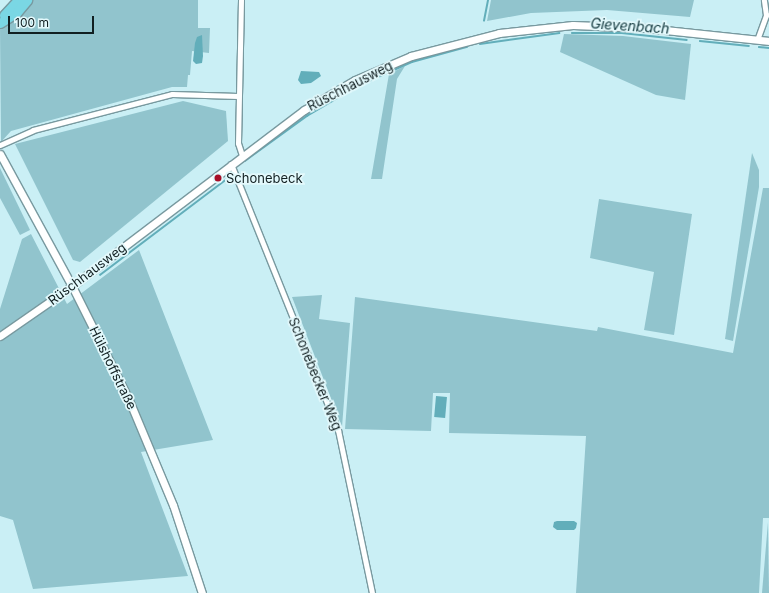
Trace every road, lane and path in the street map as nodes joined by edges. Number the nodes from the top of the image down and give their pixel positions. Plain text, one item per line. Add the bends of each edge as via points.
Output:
1 (18, 0) edge
2 (27, 0) edge
3 (241, 0) edge
4 (764, 0) edge
5 (0, 18) edge
6 (0, 23) edge
7 (757, 40) junction
8 (769, 41) edge
9 (238, 96) junction
10 (0, 145) edge
11 (0, 154) edge
12 (242, 155) junction
13 (231, 164) junction
14 (72, 286) junction
15 (0, 336) edge
16 (202, 593) edge
17 (372, 593) edge

1 - 5 highway
2 - 6 highway via 17,12
3 - 9 street
4 - 7 street via 766,15
7 - 8 main road, Rüschhausweg
7 - 12 main road, Rüschhausweg via 604,25 546,27 477,38 411,56 356,80 304,110
9 - 10 street via 172,94 33,130
9 - 12 street via 238,143
11 - 14 main road, Hülshoffstraße
12 - 13 main road, Rüschhausweg
13 - 14 main road, Rüschhausweg
13 - 17 street, Schonebecker Weg via 338,430
14 - 15 main road, Rüschhausweg
14 - 16 main road, Hülshoffstraße via 129,400 155,461

